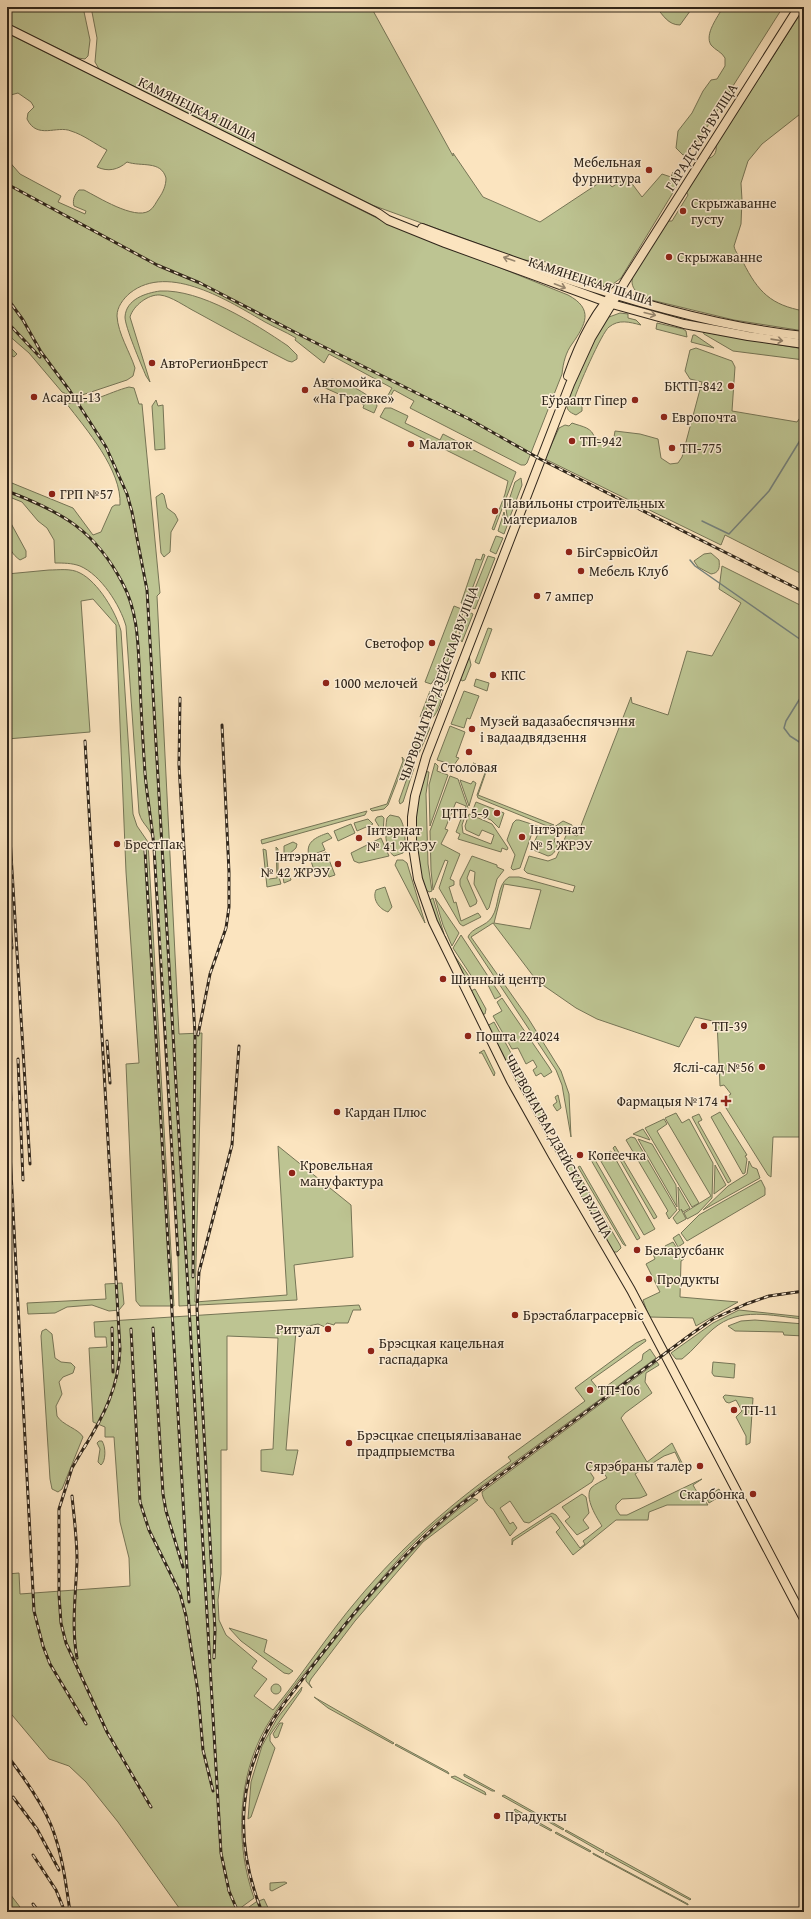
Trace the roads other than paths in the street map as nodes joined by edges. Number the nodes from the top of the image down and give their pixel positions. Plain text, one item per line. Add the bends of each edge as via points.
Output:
1 (799, 7) edge
2 (7, 28) edge
3 (378, 213) junction
4 (615, 295) junction
5 (609, 303) junction
6 (804, 336) edge
7 (804, 344) edge
8 (804, 1619) edge

1 - 4 main road, ГАРАДСКАЯ ВУЛІЦА
2 - 3 main road, КАМЯНЕЦКАЯ ШАША
4 -> 3 main road, КАМЯНЕЦКАЯ ШАША via 448,238 391,215
3 -> 5 main road, КАМЯНЕЦКАЯ ШАША via 388,220 445,243
4 - 5 main road, ЧЫРВОНАГВАРДЗЕЙСКАЯ ВУЛІЦА
4 - 6 main road, КАМЯНЕЦКАЯ ШАША via 683,314
5 -> 7 main road, КАМЯНЕЦКАЯ ШАША via 699,327
5 - 8 main road, ЧЫРВОНАГВАРДЗЕЙСКАЯ ВУЛІЦА via 580,345 423,756 410,796 407,835 412,870 426,917 549,1159 676,1377

